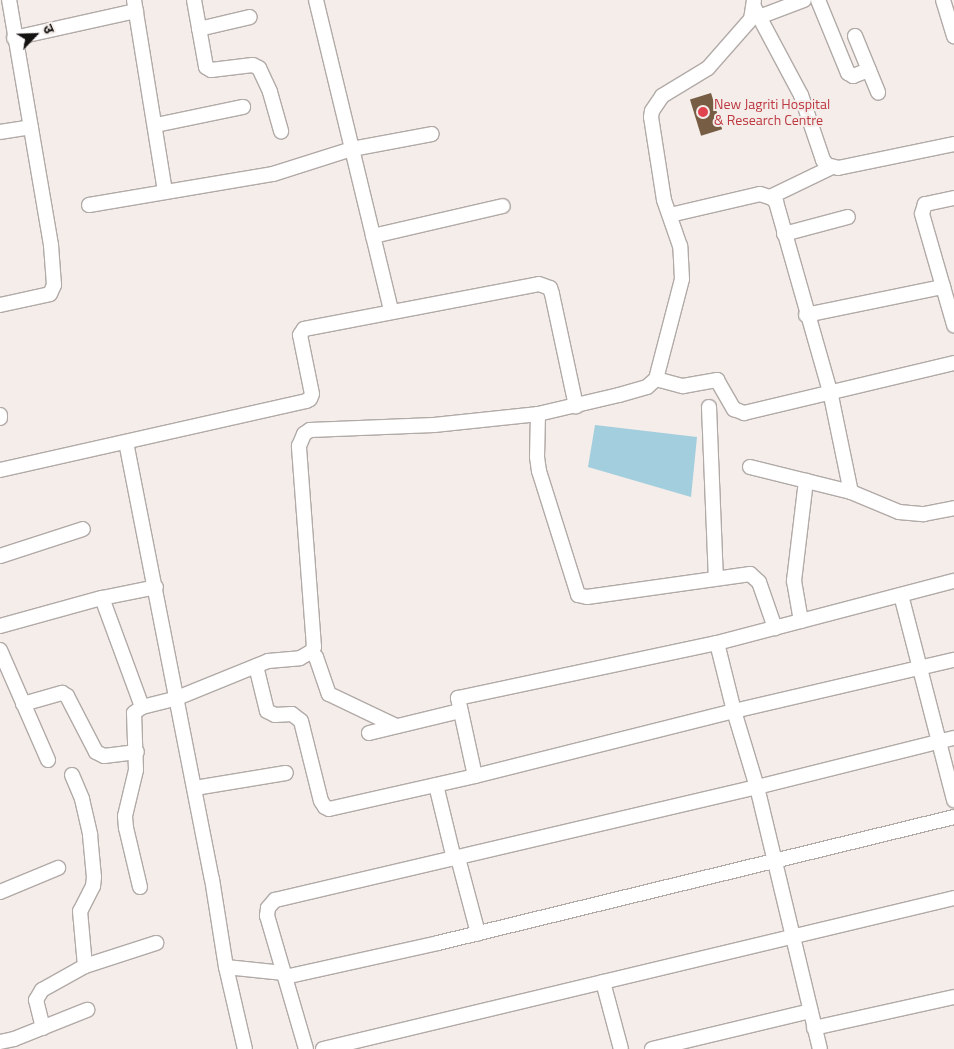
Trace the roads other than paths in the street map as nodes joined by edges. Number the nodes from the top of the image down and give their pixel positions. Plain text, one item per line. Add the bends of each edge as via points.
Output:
1 (9, 0) edge
2 (194, 0) edge
3 (316, 0) edge
4 (804, 0) edge
5 (818, 0) edge
6 (943, 0) edge
7 (135, 6) edge
8 (756, 8) edge
9 (250, 17) dead end
10 (199, 29) junction
11 (855, 36) dead end
12 (954, 36) edge
13 (14, 38) junction
14 (869, 70) junction
15 (878, 92) dead end
16 (243, 108) dead end
17 (156, 125) junction
18 (31, 127) junction
19 (281, 131) dead end
20 (0, 132) edge
21 (432, 134) dead end
22 (954, 144) edge
23 (352, 149) junction
24 (832, 168) junction
25 (165, 192) junction
26 (770, 197) junction
27 (954, 198) edge
28 (89, 205) dead end
29 (503, 206) dead end
30 (670, 216) junction
31 (848, 217) dead end
32 (784, 234) junction
33 (373, 236) junction
34 (943, 286) junction
35 (0, 305) edge
36 (391, 311) junction
37 (806, 316) junction
38 (954, 325) edge
39 (954, 364) edge
40 (656, 379) junction
41 (830, 391) junction
42 (576, 406) junction
43 (709, 407) dead end
44 (538, 414) junction
45 (126, 442) junction
46 (750, 467) dead end
47 (0, 470) edge
48 (806, 481) junction
49 (851, 492) junction
50 (954, 508) edge
51 (83, 529) dead end
52 (0, 556) edge
53 (716, 578) junction
54 (954, 581) edge
55 (156, 587) junction
56 (901, 595) junction
57 (102, 598) junction
58 (801, 621) junction
59 (0, 626) edge
60 (774, 628) junction
61 (717, 642) junction
62 (0, 650) edge
63 (311, 652) junction
64 (954, 660) edge
65 (256, 666) junction
66 (920, 668) junction
67 (178, 698) junction
68 (23, 704) junction
69 (142, 707) junction
70 (460, 711) junction
71 (734, 711) junction
72 (396, 726) junction
73 (369, 733) dead end
74 (947, 739) edge
75 (137, 752) junction
76 (48, 760) dead end
77 (286, 773) dead end
78 (72, 775) dead end
79 (475, 776) junction
80 (436, 785) junction
81 (757, 787) junction
82 (195, 788) junction
83 (954, 800) edge
84 (954, 817) edge
85 (456, 859) junction
86 (773, 861) junction
87 (58, 868) dead end
88 (140, 887) dead end
89 (0, 892) edge
90 (954, 898) edge
91 (478, 933) junction
92 (791, 937) junction
93 (156, 942) dead end
94 (85, 966) junction
95 (226, 967) junction
96 (285, 975) junction
97 (603, 982) junction
98 (954, 997) edge
99 (87, 1010) dead end
100 (810, 1010) junction
101 (43, 1028) junction
102 (814, 1028) junction
103 (0, 1042) edge
104 (245, 1049) edge
105 (306, 1049) edge
106 (323, 1049) edge
107 (621, 1049) edge
108 (652, 1049) edge
109 (820, 1049) edge

1 - 13 street
2 - 10 street
3 - 23 street
4 - 8 street
5 - 14 street via 848,73 853,76
6 - 12 street
7 - 13 street
7 - 17 street
8 - 24 street via 801,95 823,160
8 - 30 street via 751,19 708,68 662,96 652,111 650,117 664,200
9 - 10 street
10 - 19 street via 211,70 254,65 259,68
11 - 14 street
13 - 18 street
14 - 15 street
16 - 17 street
17 - 25 street
18 - 20 street
18 - 35 street via 51,245 54,285 50,294
21 - 23 street
22 - 24 street
23 - 25 street via 273,174
23 - 33 street
24 - 26 street
25 - 28 street
26 - 30 street via 760,194
26 - 32 street via 776,202
27 - 34 street via 930,202 923,209
29 - 33 street
30 - 40 street via 680,246 682,279
31 - 32 street
32 - 37 street
33 - 36 street
34 - 37 street
34 - 38 street
36 - 42 street via 545,284 552,294
36 - 45 street via 301,332 312,394 310,399
37 - 41 street
39 - 41 street
40 - 41 street via 683,386 717,380 734,409 744,413
40 - 42 street via 647,387
41 - 49 street
42 - 44 street
43 - 53 street
44 - 53 street via 539,471 578,595 587,597
44 - 63 street via 434,425 310,430 304,434 299,446 314,647
45 - 47 street
45 - 55 street
46 - 48 street
48 - 49 street
48 - 58 street via 794,581
49 - 50 street via 911,515
51 - 52 street
53 - 60 street via 750,574 755,578
54 - 56 street
55 - 57 street
55 - 67 street
56 - 58 street
56 - 66 street
57 - 59 street
57 - 69 street
58 - 60 street
60 - 61 street
61 - 70 street via 458,698
61 - 71 street
62 - 68 street
63 - 65 street via 300,658 268,661
63 - 72 street via 316,657 329,694
64 - 66 street
65 - 67 street
65 - 80 street via 267,711 275,715 292,714 301,720 324,807 335,808
66 - 71 street
66 - 74 street
67 - 69 street
67 - 82 street
68 - 75 street via 62,694 67,696 96,752 104,756
68 - 76 street
69 - 75 street via 133,716
70 - 72 street
70 - 79 street
71 - 79 street
71 - 81 street
72 - 73 street
74 - 81 street
74 - 83 street
75 - 88 street via 126,828
77 - 82 street
78 - 94 street via 82,799 90,835 94,877 93,886 80,911
79 - 80 street
80 - 85 street
81 - 85 street
81 - 86 street
82 - 95 street
84 - 86 street
85 - 91 street
85 - 96 street via 271,902 267,916
86 - 91 street
86 - 92 street
87 - 89 street
90 - 92 street
91 - 96 street
92 - 97 street
92 - 100 street
93 - 94 street
94 - 101 street via 38,994 36,1000
95 - 96 street
95 - 104 street
96 - 105 street
97 - 106 street
97 - 107 street
98 - 102 street
99 - 101 street
100 - 102 street
100 - 108 street
101 - 103 street
102 - 109 street

